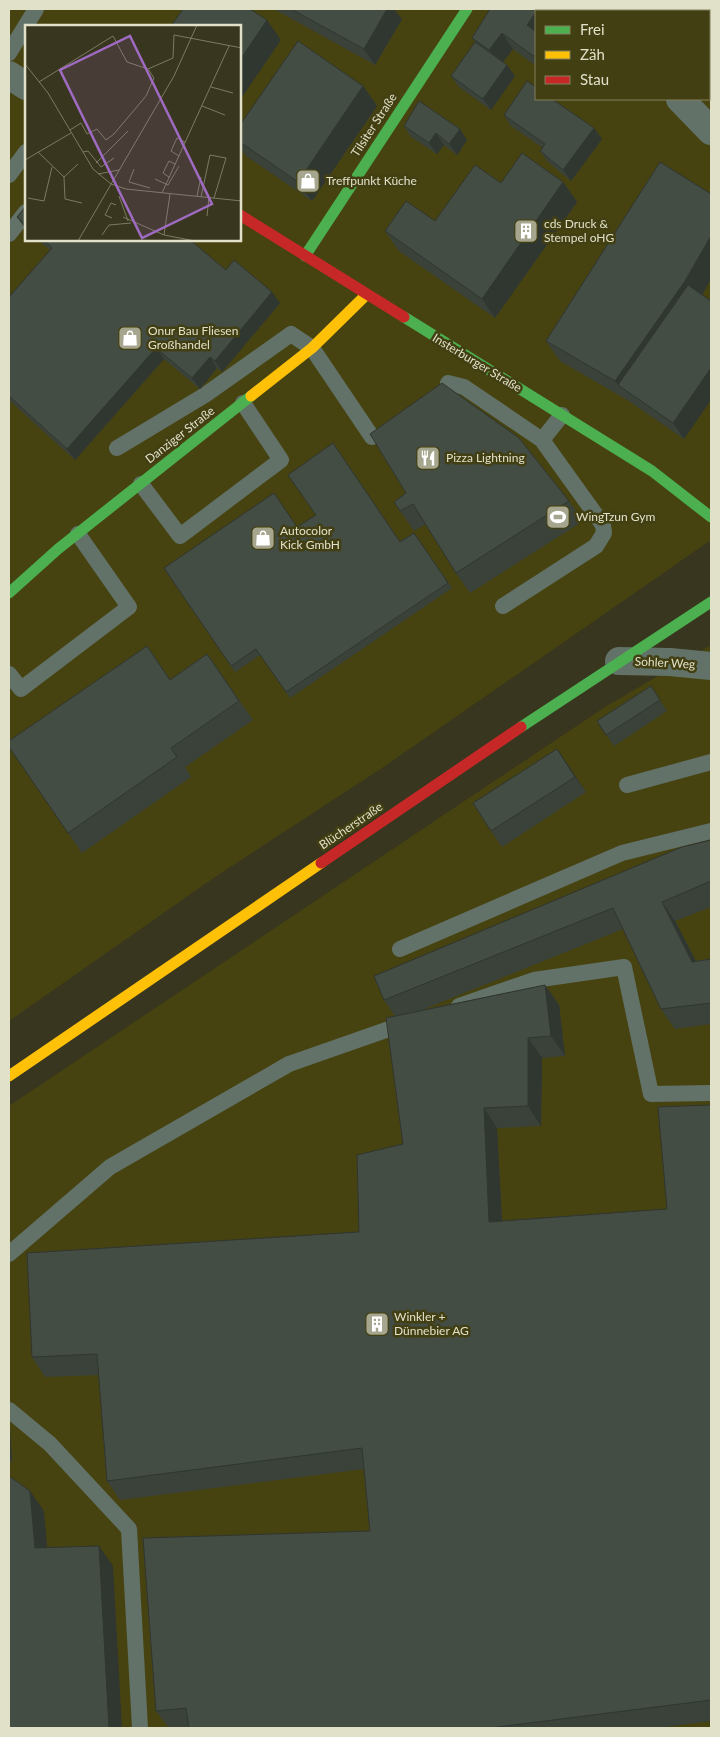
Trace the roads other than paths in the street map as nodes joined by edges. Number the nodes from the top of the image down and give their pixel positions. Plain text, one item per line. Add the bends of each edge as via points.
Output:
1 (36, 9) edge
2 (467, 9) edge
3 (26, 25) edge
4 (25, 27) edge
5 (9, 53) edge
6 (9, 75) edge
7 (25, 85) edge
8 (681, 100) edge
9 (711, 130) edge
10 (25, 153) edge
11 (9, 175) edge
12 (25, 213) edge
13 (241, 215) edge
14 (9, 234) edge
15 (304, 256) junction
16 (366, 295) junction
17 (312, 348) junction
18 (448, 383) dead end
19 (243, 403) junction
20 (562, 415) junction
21 (372, 437) edge
22 (542, 440) junction
23 (116, 448) dead end
24 (141, 484) junction
25 (711, 517) edge
26 (78, 534) junction
27 (9, 593) edge
28 (711, 602) edge
29 (503, 606) dead end
30 (619, 661) junction
31 (711, 666) edge
32 (9, 674) edge
33 (711, 762) edge
34 (627, 785) dead end
35 (711, 831) edge
36 (400, 949) dead end
37 (440, 1012) edge
38 (421, 1018) edge
39 (9, 1076) edge
40 (711, 1094) edge
41 (9, 1254) edge
42 (9, 1410) edge
43 (140, 1728) edge

1 - 3 lane
2 - 15 street, Tilsiter Straße
4 - 5 lane
6 - 7 street
8 - 9 street
10 - 11 lane
12 - 14 lane
13 - 15 street, Insterburger Straße
15 - 16 street, Insterburger Straße
16 - 17 street, Danziger Straße
16 - 20 street, Insterburger Straße
17 - 19 street, Danziger Straße
17 - 21 lane
17 - 23 lane via 291,334 205,395
18 - 22 lane via 464,387
19 - 24 street, Danziger Straße
19 - 24 lane via 281,460 180,536
20 - 22 lane
20 - 25 street, Insterburger Straße via 652,471
22 - 29 lane via 603,525 604,533 596,546
24 - 26 street, Danziger Straße
26 - 27 street, Danziger Straße
26 - 32 lane via 129,607 21,689
28 - 30 street, Blücherstraße
30 - 31 street, Sohler Weg
30 - 39 street, Blücherstraße
33 - 34 lane
35 - 36 lane via 622,853
37 - 40 lane via 534,980 624,967 652,1094
38 - 41 lane via 289,1064 110,1167
42 - 43 lane via 50,1444 129,1528

